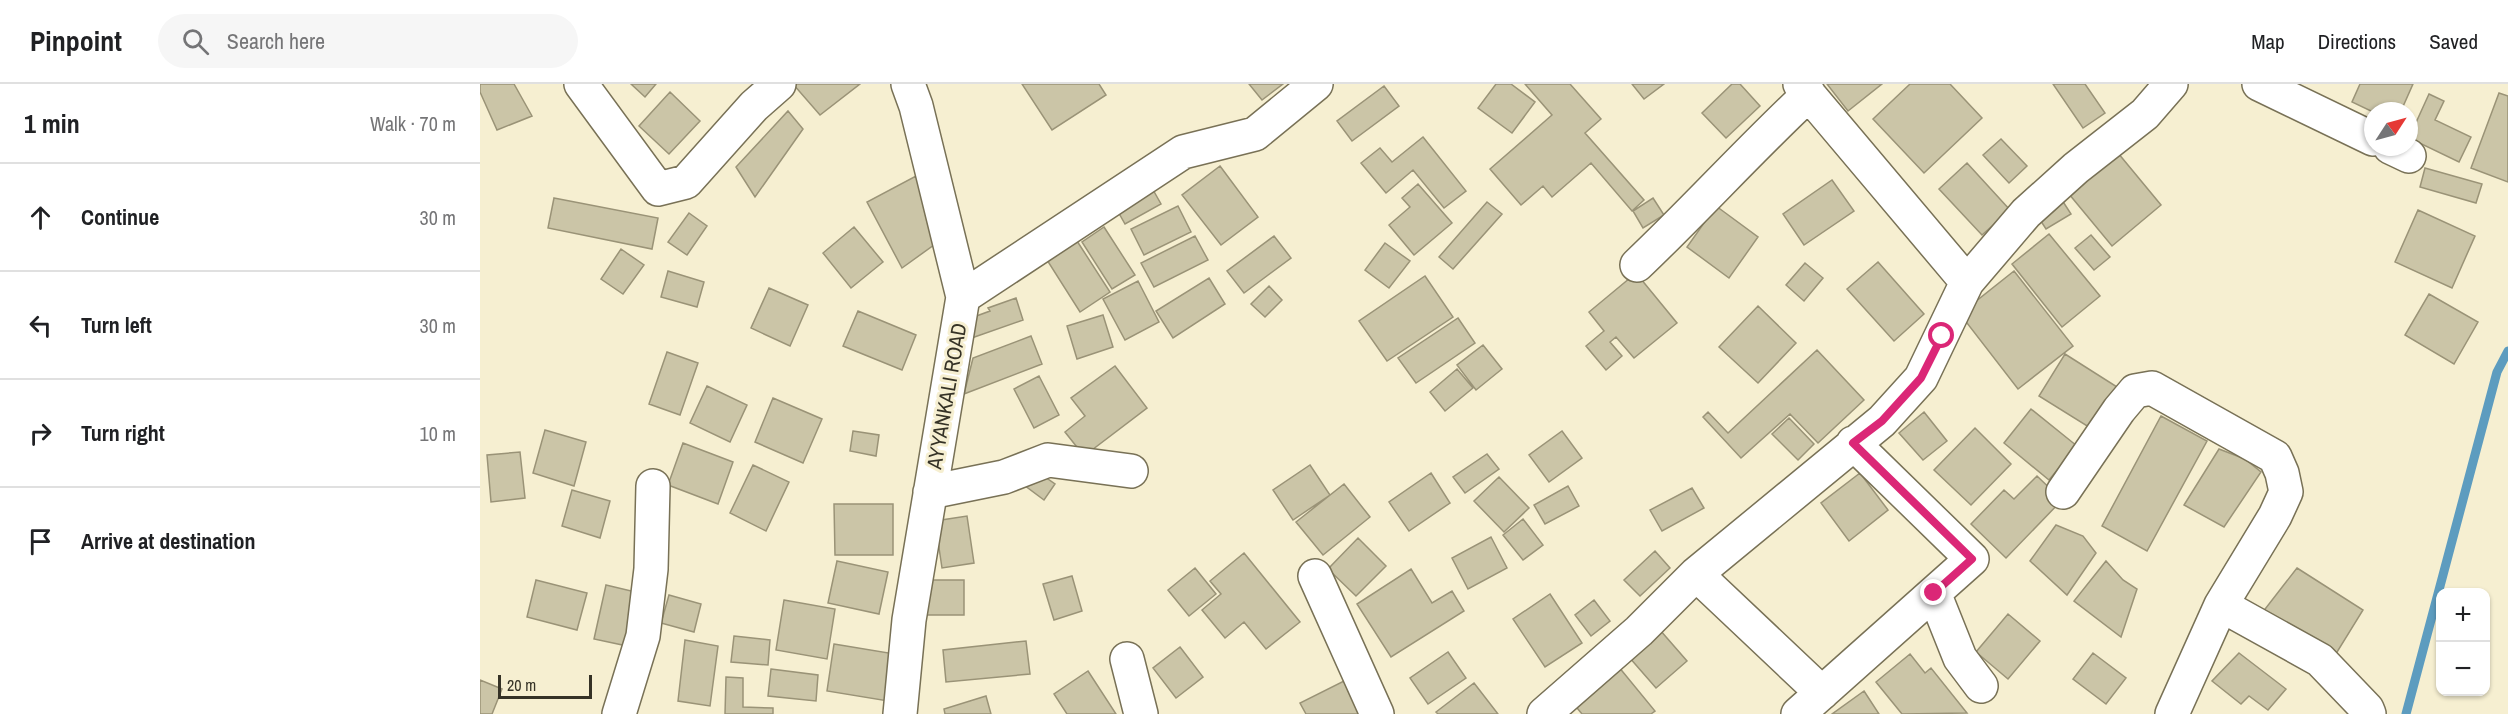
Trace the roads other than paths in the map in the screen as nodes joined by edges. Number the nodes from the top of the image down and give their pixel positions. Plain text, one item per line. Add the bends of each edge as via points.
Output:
1 (581, 84) edge
2 (779, 84) edge
3 (908, 84) edge
4 (1316, 84) edge
5 (2171, 84) edge
6 (2259, 84) edge
7 (1804, 89) edge
8 (2364, 135) edge
9 (1637, 265) dead end
10 (1967, 282) junction
11 (963, 297) junction
12 (1853, 443) junction
13 (1131, 471) dead end
14 (653, 486) dead end
15 (930, 492) junction
16 (2063, 492) dead end
17 (1696, 574) junction
18 (1315, 576) dead end
19 (1934, 593) junction
20 (2221, 605) junction
21 (1126, 659) dead end
22 (1981, 686) dead end
23 (1810, 704) edge
24 (619, 714) edge
25 (900, 714) edge
26 (1141, 714) edge
27 (1377, 714) edge
28 (1544, 714) edge
29 (2172, 714) edge
30 (2369, 714) edge

1 - 2 street via 658,189 686,182
3 - 11 street, AYYANKALI ROAD
4 - 11 street via 1255,134 1183,152
5 - 10 street via 2145,114 2026,213
6 - 8 street
7 - 9 street via 1696,209
7 - 10 street
10 - 12 street via 1921,378 1882,421
11 - 15 street, AYYANKALI ROAD
12 - 17 street
12 - 19 street via 1972,559
13 - 15 street via 1048,460 1004,477
14 - 24 street via 651,569 643,636
15 - 25 street, AYYANKALI ROAD via 909,620
16 - 20 street via 2135,391 2152,388 2275,457 2286,492
17 - 23 street
17 - 28 street via 1639,631
18 - 27 street
19 - 22 street via 1960,658
19 - 23 street
20 - 29 street
20 - 30 street via 2320,660
21 - 26 street

